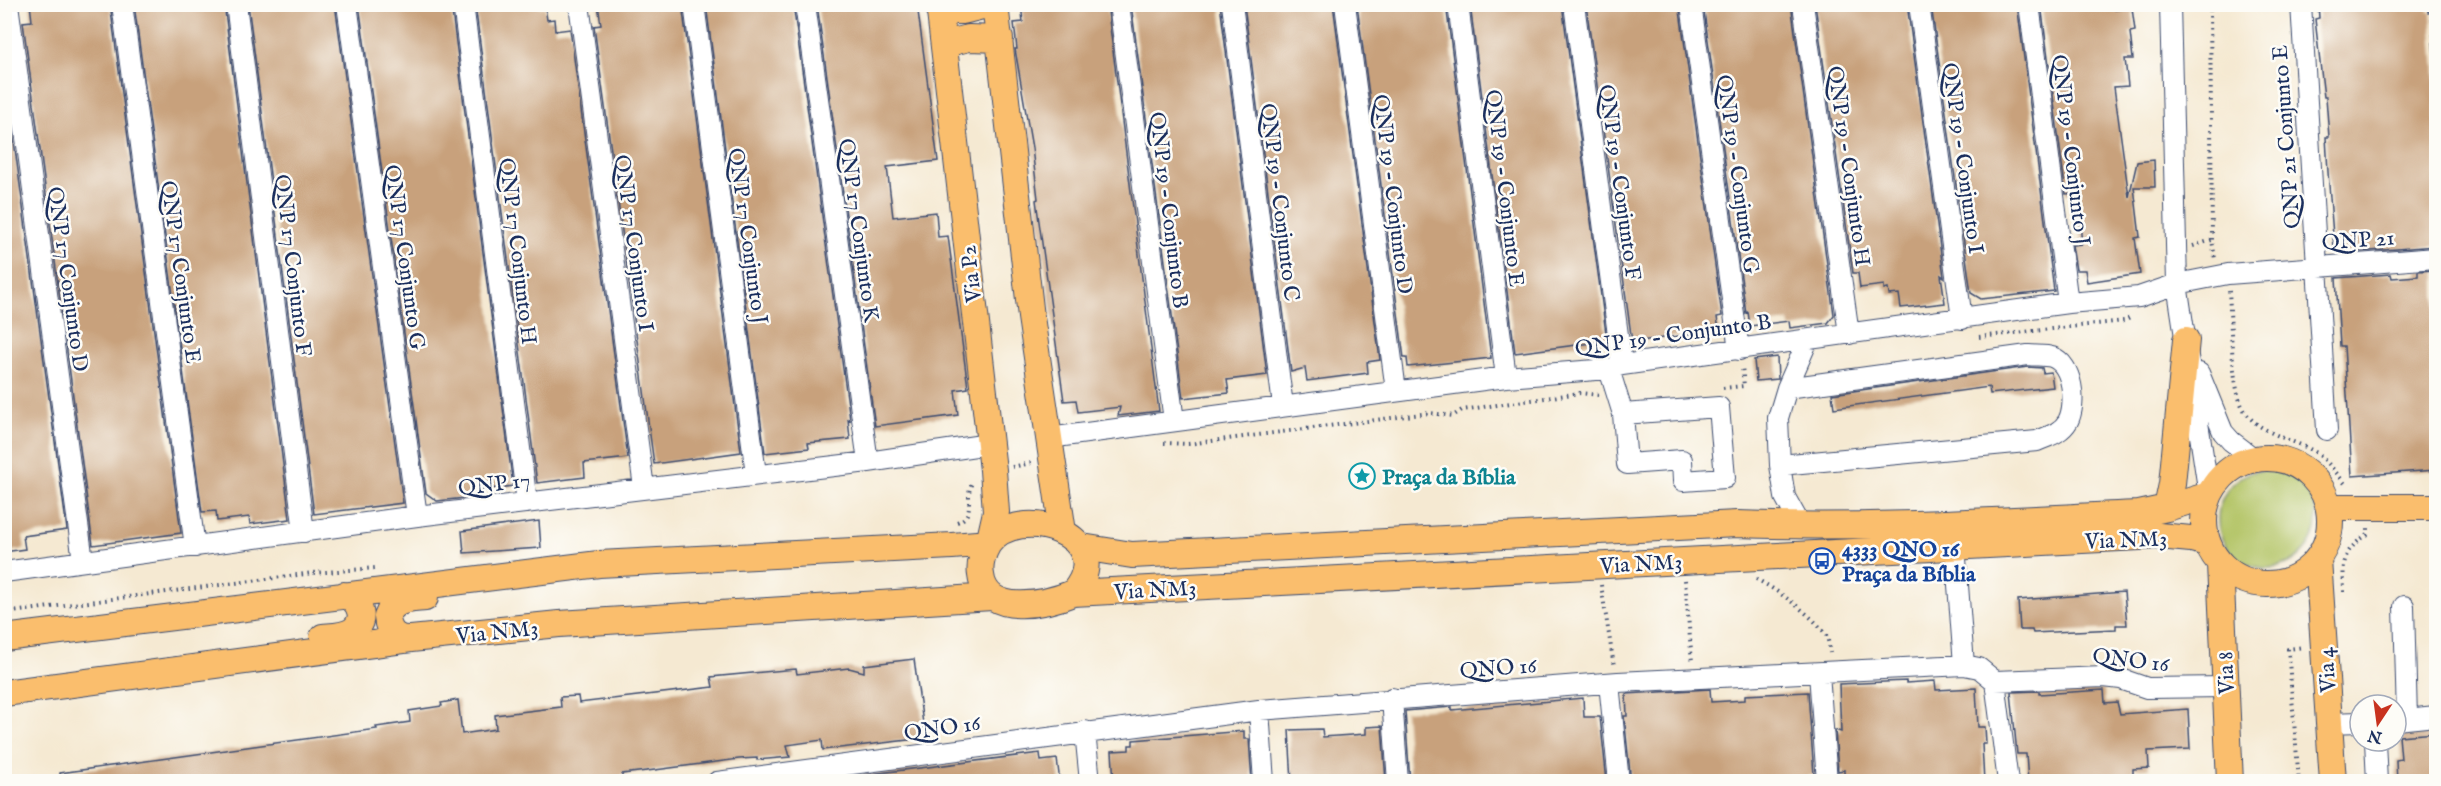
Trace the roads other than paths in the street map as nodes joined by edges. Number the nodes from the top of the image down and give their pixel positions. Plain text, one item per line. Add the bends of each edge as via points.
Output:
1 (8, 4) edge
2 (122, 4) edge
3 (236, 4) edge
4 (347, 4) edge
5 (463, 4) edge
6 (579, 4) edge
7 (694, 4) edge
8 (805, 4) edge
9 (993, 4) edge
10 (1119, 4) edge
11 (1232, 4) edge
12 (1345, 4) edge
13 (1458, 4) edge
14 (1574, 4) edge
15 (1691, 4) edge
16 (1803, 4) edge
17 (1918, 4) edge
18 (2029, 4) edge
19 (2170, 4) edge
20 (2301, 4) edge
21 (939, 8) edge
22 (1000, 39) junction
23 (944, 44) junction
24 (2436, 258) edge
25 (2317, 266) junction
26 (2177, 284) junction
27 (2068, 303) junction
28 (1962, 318) junction
29 (1849, 334) junction
30 (1808, 340) junction
31 (2186, 340) junction
32 (1740, 356) junction
33 (1615, 367) junction
34 (1506, 377) junction
35 (1787, 388) junction
36 (1396, 391) junction
37 (1620, 405) junction
38 (1283, 406) junction
39 (1174, 421) junction
40 (2327, 430) dead end
41 (989, 444) junction
42 (1050, 448) junction
43 (2256, 460) junction
44 (868, 462) junction
45 (1780, 465) junction
46 (756, 474) junction
47 (644, 488) junction
48 (2209, 495) junction
49 (527, 503) junction
50 (2424, 507) edge
51 (2167, 508) junction
52 (417, 516) junction
53 (2330, 519) junction
54 (1801, 526) junction
55 (304, 532) junction
56 (1072, 539) junction
57 (989, 543) junction
58 (1955, 545) junction
59 (195, 547) junction
60 (2214, 553) junction
61 (2318, 559) junction
62 (83, 561) junction
63 (599, 564) junction
64 (4, 572) edge
65 (1073, 593) junction
66 (344, 595) junction
67 (992, 597) junction
68 (2404, 606) dead end
69 (4, 638) edge
70 (411, 639) junction
71 (1964, 665) junction
72 (172, 671) junction
73 (1825, 673) junction
74 (1995, 681) junction
75 (1613, 683) junction
76 (2226, 687) junction
77 (4, 693) edge
78 (2402, 693) edge
79 (1392, 698) junction
80 (1259, 710) junction
81 (2436, 716) edge
82 (2408, 719) edge
83 (2348, 722) edge
84 (2329, 723) junction
85 (1085, 731) junction
86 (2376, 753) edge
87 (807, 776) edge
88 (717, 782) edge
89 (1090, 782) edge
90 (1264, 782) edge
91 (1398, 782) edge
92 (1619, 782) edge
93 (1827, 782) edge
94 (2008, 782) edge
95 (2230, 782) edge
96 (2333, 782) edge
97 (2377, 782) edge

1 - 62 street, QNP 17 Conjunto D
2 - 59 street, QNP 17 Conjunto E
3 - 55 street, QNP 17 Conjunto F
4 - 52 street, QNP 17 Conjunto G
5 - 49 street, QNP 17 Conjunto H
6 - 47 street, QNP 17 Conjunto I
7 - 46 street, QNP 17 Conjunto J
8 - 44 street, QNP 17 Conjunto K
9 - 21 main road via 963,11
9 - 22 main road
10 - 39 street, QNP 19 - Conjunto B
11 - 38 street, QNP 19 - Conjunto C
12 - 36 street, QNP 19 - Conjunto D
13 - 34 street, QNP 19 - Conjunto E
14 - 33 street, QNP 19 - Conjunto F
15 - 32 street, QNP 19 - Conjunto G
16 - 29 street, QNP 19 - Conjunto H
17 - 28 street, QNP 19 - Conjunto I
18 - 27 street, QNP 19 - Conjunto J
19 - 26 street
20 - 25 street, QNP 21 Conjunto E
21 - 23 main road, Via P2
22 - 23 main road via 958,39
22 - 42 main road
23 - 41 main road, Via P2
24 - 25 street, QNP 21
25 - 26 street, QNP 21 via 2228,274
25 - 40 street, QNP 21 Conjunto E
26 - 27 street, QNP 19 - Conjunto B via 2139,297
26 - 31 street
27 - 28 street, QNP 19 - Conjunto B
28 - 29 street, QNP 19 - Conjunto B
29 - 30 street, QNP 19 - Conjunto B
30 - 32 street, QNP 19 - Conjunto B
30 - 35 street
31 - 43 street via 2223,432
31 - 48 street
31 - 51 main road
32 - 33 street, QNP 19 - Conjunto B
33 - 34 street, QNP 19 - Conjunto B
33 - 37 street, QNP 19 - Conjunto F
34 - 36 street, QNP 19 - Conjunto B
35 - 45 street via 1778,418
35 - 45 street via 2028,355 2053,357 2063,365 2070,379 2072,407 2068,421 2057,434 2037,441
36 - 38 street, QNP 19 - Conjunto B
37 - 37 street, QNP 19 - Conjunto F via 1628,464 1682,459 1683,481 1725,478 1719,406
38 - 39 street, QNP 19 - Conjunto B
39 - 42 street, QNP 19 - Conjunto B
41 - 44 street, QNP 17
41 - 57 main road, Via P2 via 996,512
42 - 56 main road
43 - 48 main road via 2227,472
43 - 53 main road via 2273,458 2309,473 2322,489
44 - 46 street, QNP 17
45 - 54 street via 1785,496
46 - 47 street, QNP 17
47 - 49 street, QNP 17
48 - 51 main road, Via NM3
48 - 60 main road via 2204,527
49 - 52 street, QNP 17
50 - 53 main road
51 - 54 main road, Via NM3 via 2139,514
52 - 55 street, QNP 17
53 - 61 main road via 2324,550
54 - 56 main road, Via NM3 via 1737,524 1132,555
55 - 59 street, QNP 17
56 - 57 main road via 1046,526 1024,525 1005,530
56 - 65 main road via 1086,565
57 - 63 main road
57 - 67 main road via 980,570 981,582
58 - 60 main road, Via NM3 via 2159,536 2191,538
58 - 65 main road, Via NM3
58 - 71 street
59 - 62 street, QNP 17
60 - 61 main road via 2235,575 2270,584 2289,581
60 - 76 main road, Via 8
61 - 84 main road, Via 4
62 - 64 street, QNP 17
63 - 66 main road
63 - 70 main road via 532,585 400,601 389,610 387,625 396,637
65 - 67 main road via 1054,601 1026,604 1004,603
66 - 69 main road
66 - 72 main road via 354,600 361,615 357,627 346,634 248,646
67 - 70 main road, Via NM3 via 559,624
68 - 78 street
70 - 72 main road, Via NM3
71 - 73 street, QNO 16
71 - 74 street, QNO 16 via 1979,669
72 - 77 main road, Via NM3
73 - 75 street, QNO 16
73 - 93 street
74 - 76 street, QNO 16 via 2104,677 2146,688
74 - 94 street
75 - 79 street, QNO 16
75 - 92 street
76 - 95 main road, Via 8
79 - 80 street, QNO 16
79 - 91 street
80 - 85 street, QNO 16
80 - 90 street
81 - 82 street
83 - 84 street
84 - 96 main road, Via 4
85 - 87 street, QNO 16
85 - 89 street
86 - 97 street
87 - 88 street, QNO 16

